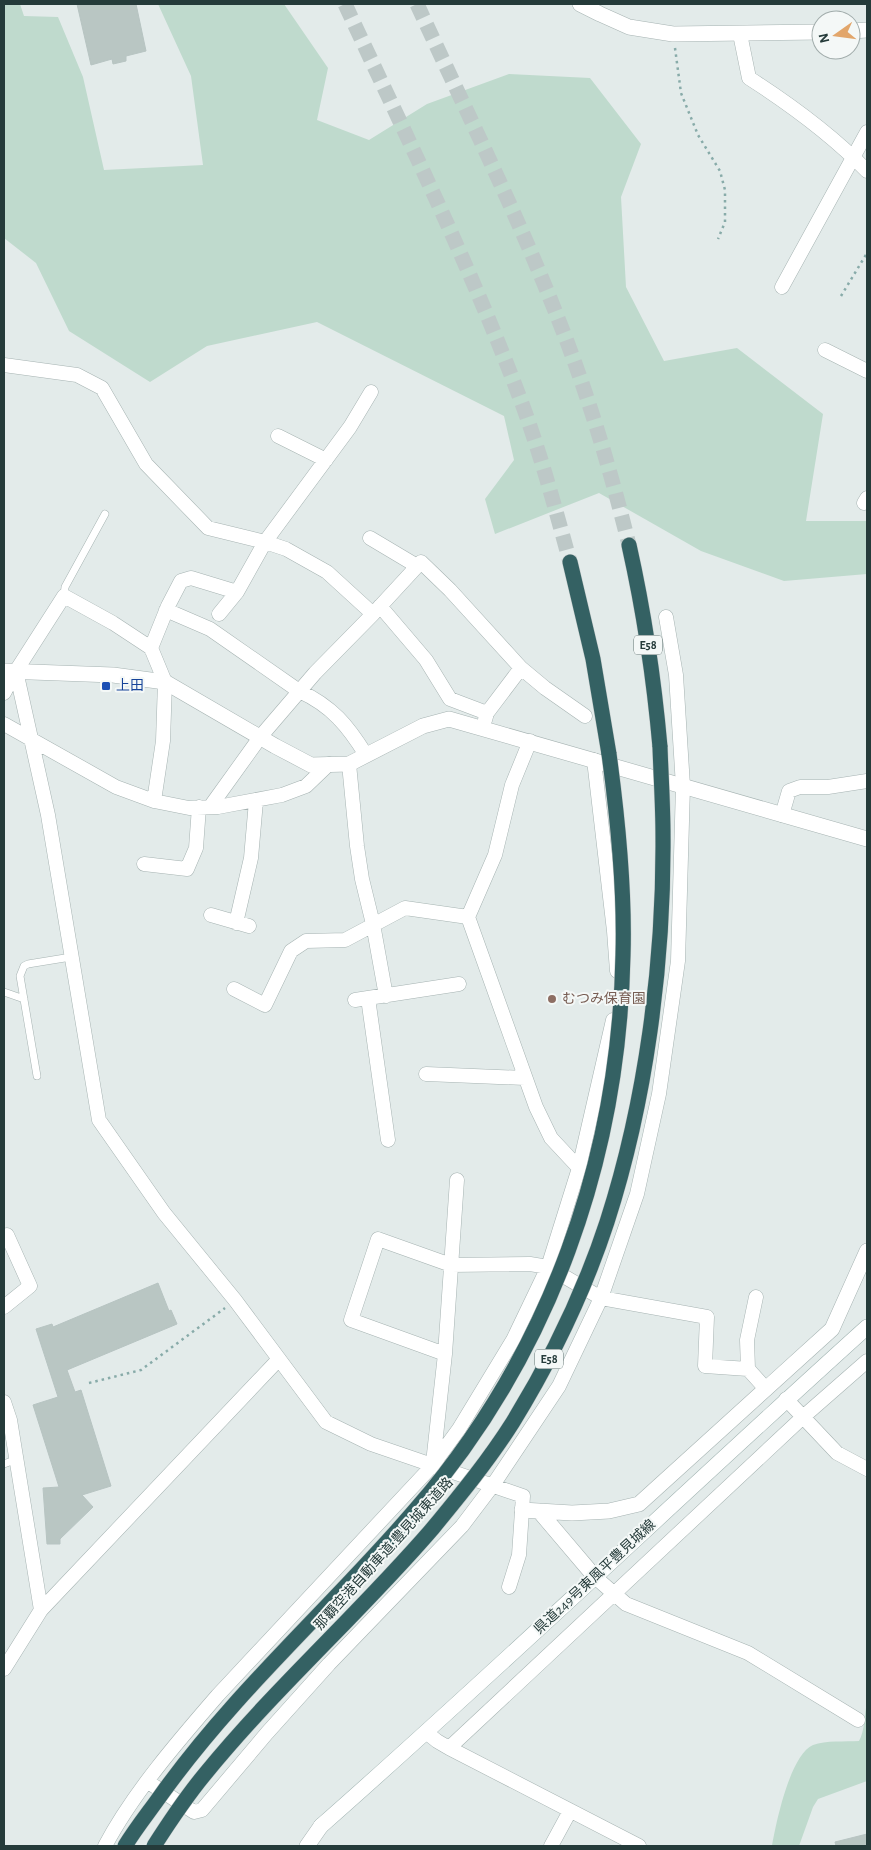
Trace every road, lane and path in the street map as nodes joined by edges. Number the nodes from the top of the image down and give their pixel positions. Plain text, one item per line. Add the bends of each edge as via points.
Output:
1 (580, 4) edge
2 (811, 32) edge
3 (673, 34) junction
4 (740, 34) junction
5 (867, 132) edge
6 (854, 157) junction
7 (867, 171) edge
8 (718, 239) dead end
9 (867, 253) edge
10 (782, 287) dead end
11 (841, 296) dead end
12 (825, 350) dead end
13 (4, 365) edge
14 (867, 371) edge
15 (371, 392) dead end
16 (278, 436) dead end
17 (326, 460) junction
18 (105, 514) dead end
19 (370, 538) dead end
20 (265, 542) junction
21 (629, 545) tunnel mouth
22 (570, 562) tunnel mouth
23 (417, 566) junction
24 (237, 592) junction
25 (64, 596) junction
26 (166, 610) junction
27 (377, 610) junction
28 (219, 614) dead end
29 (666, 618) dead end
30 (151, 648) junction
31 (520, 668) junction
32 (10, 671) edge
33 (166, 682) junction
34 (299, 691) junction
35 (4, 693) edge
36 (488, 713) junction
37 (585, 716) dead end
38 (4, 724) edge
39 (482, 728) junction
40 (29, 736) junction
41 (261, 736) junction
42 (530, 741) junction
43 (366, 755) junction
44 (602, 757) junction
45 (329, 764) junction
46 (349, 764) junction
47 (867, 781) edge
48 (683, 786) junction
49 (154, 801) junction
50 (256, 801) junction
51 (204, 807) junction
52 (782, 815) junction
53 (867, 838) edge
54 (144, 864) dead end
55 (210, 915) dead end
56 (468, 917) junction
57 (374, 924) junction
58 (71, 957) junction
59 (459, 984) dead end
60 (234, 989) dead end
61 (4, 992) edge
62 (386, 996) junction
63 (24, 999) junction
64 (426, 1074) dead end
65 (36, 1076) dead end
66 (525, 1078) junction
67 (388, 1140) dead end
68 (579, 1168) junction
69 (457, 1180) dead end
70 (7, 1235) dead end
71 (867, 1251) edge
72 (451, 1265) junction
73 (548, 1267) junction
74 (756, 1297) dead end
75 (601, 1298) junction
76 (235, 1300) junction
77 (4, 1307) edge
78 (867, 1327) edge
79 (446, 1354) junction
80 (279, 1360) junction
81 (867, 1361) edge
82 (748, 1370) junction
83 (89, 1383) dead end
84 (766, 1389) junction
85 (786, 1399) junction
86 (4, 1402) edge
87 (803, 1417) junction
88 (10, 1462) edge
89 (432, 1466) junction
90 (867, 1469) edge
91 (493, 1485) junction
92 (522, 1510) junction
93 (539, 1511) junction
94 (596, 1577) junction
95 (509, 1587) dead end
96 (614, 1595) junction
97 (41, 1610) junction
98 (4, 1669) edge
99 (858, 1720) dead end
100 (427, 1733) junction
101 (450, 1748) junction
102 (148, 1782) junction
103 (570, 1810) junction
104 (105, 1846) edge
105 (125, 1846) edge
106 (154, 1846) edge
107 (308, 1846) edge
108 (550, 1846) edge
109 (639, 1846) edge

1 - 3 street via 629,27
2 - 4 street
3 - 4 street
3 - 8 path via 682,93 698,136 720,171 725,190 724,222
4 - 6 street via 749,78 788,103
5 - 6 street
6 - 7 street
6 - 10 street
9 - 11 path
12 - 14 street
13 - 20 street via 77,375 102,388 146,464 208,528
15 - 17 street
16 - 17 street
17 - 20 street
18 - 25 lane via 65,586
19 - 23 street
20 - 24 street
20 - 27 street via 286,549 327,572
21 - 106 highway, 那覇空港自動車道;豊見城東道路 / E58, bridge via 654,686 660,747 661,911 640,1086 623,1166 588,1274 562,1334 512,1423 466,1488 395,1571 268,1703 205,1774
22 - 44 highway, 那覇空港自動車道;豊見城東道路 / E58 via 593,659
23 - 27 street
23 - 31 street via 421,562 450,590
24 - 26 street via 191,578 181,581
24 - 28 street
25 - 30 street
25 - 32 street
26 - 30 street
26 - 34 street via 210,628
27 - 34 street
27 - 36 street via 426,660 450,699
29 - 48 street via 676,676
30 - 33 street
31 - 36 street
31 - 37 street
32 - 33 street via 113,675
32 - 35 street
32 - 40 street
33 - 41 street
33 - 49 street via 163,741
34 - 41 street
34 - 43 street via 315,699 348,727
36 - 39 street
38 - 40 street
39 - 42 street
39 - 43 street via 448,719 423,726
40 - 49 street via 116,787
40 - 58 street via 48,815
41 - 45 street via 311,765
41 - 51 street
42 - 44 street
42 - 56 street via 512,785 495,855
43 - 46 street
44 - 48 street
44 - 68 street via 617,982 612,1027
44 - 105 highway, 那覇空港自動車道;豊見城東道路 / E58, bridge via 616,810 623,951 617,1049 611,1096 587,1197 544,1312 498,1398 444,1474 417,1508 245,1690 188,1756
45 - 46 street
45 - 50 street via 306,786
46 - 57 street via 356,846
47 - 52 street via 800,787 789,792
48 - 52 street
48 - 75 street via 678,961 659,1094 637,1194
49 - 51 street via 190,808
50 - 51 street
50 - 55 street via 242,924
51 - 54 street via 196,848 187,869
52 - 53 street
56 - 57 street via 405,908
56 - 66 street
57 - 60 street via 345,940 306,941 292,951 265,1005
57 - 62 street
58 - 63 lane via 24,966 20,976
58 - 76 street via 99,1120 164,1213
59 - 62 street
61 - 63 lane
62 - 67 street via 362,999
63 - 65 lane
64 - 66 street
66 - 68 street via 551,1138
68 - 73 street
69 - 72 street
70 - 77 street via 30,1286
71 - 84 street via 832,1329
72 - 73 street via 530,1264
72 - 79 street
72 - 79 street via 378,1239 350,1320
73 - 75 street
73 - 89 street via 514,1340
74 - 82 street via 747,1340
75 - 82 street via 707,1317 705,1366
75 - 91 street via 559,1386
76 - 80 street
76 - 83 path via 141,1370
78 - 85 street, 県道249号東風平豊見城線
79 - 89 street
80 - 89 street via 326,1422 371,1444
80 - 97 street
81 - 87 street
82 - 84 street
84 - 93 street via 639,1504 609,1511
85 - 87 street
85 - 94 street, 県道249号東風平豊見城線
86 - 88 street via 10,1420
87 - 90 street via 837,1453
87 - 96 street
88 - 97 street
89 - 91 street
89 - 102 street via 218,1695
91 - 92 street via 523,1496
91 - 102 street via 462,1526 329,1664 202,1810 194,1812
92 - 93 street
92 - 95 street via 519,1555
93 - 94 street
94 - 96 street
94 - 100 street, 県道249号東風平豊見城線
96 - 99 street via 626,1604 748,1653
96 - 101 street
97 - 98 street
100 - 101 street
100 - 107 street, 県道249号東風平豊見城線 via 321,1826
101 - 103 street
102 - 104 street
103 - 108 street
103 - 109 street

